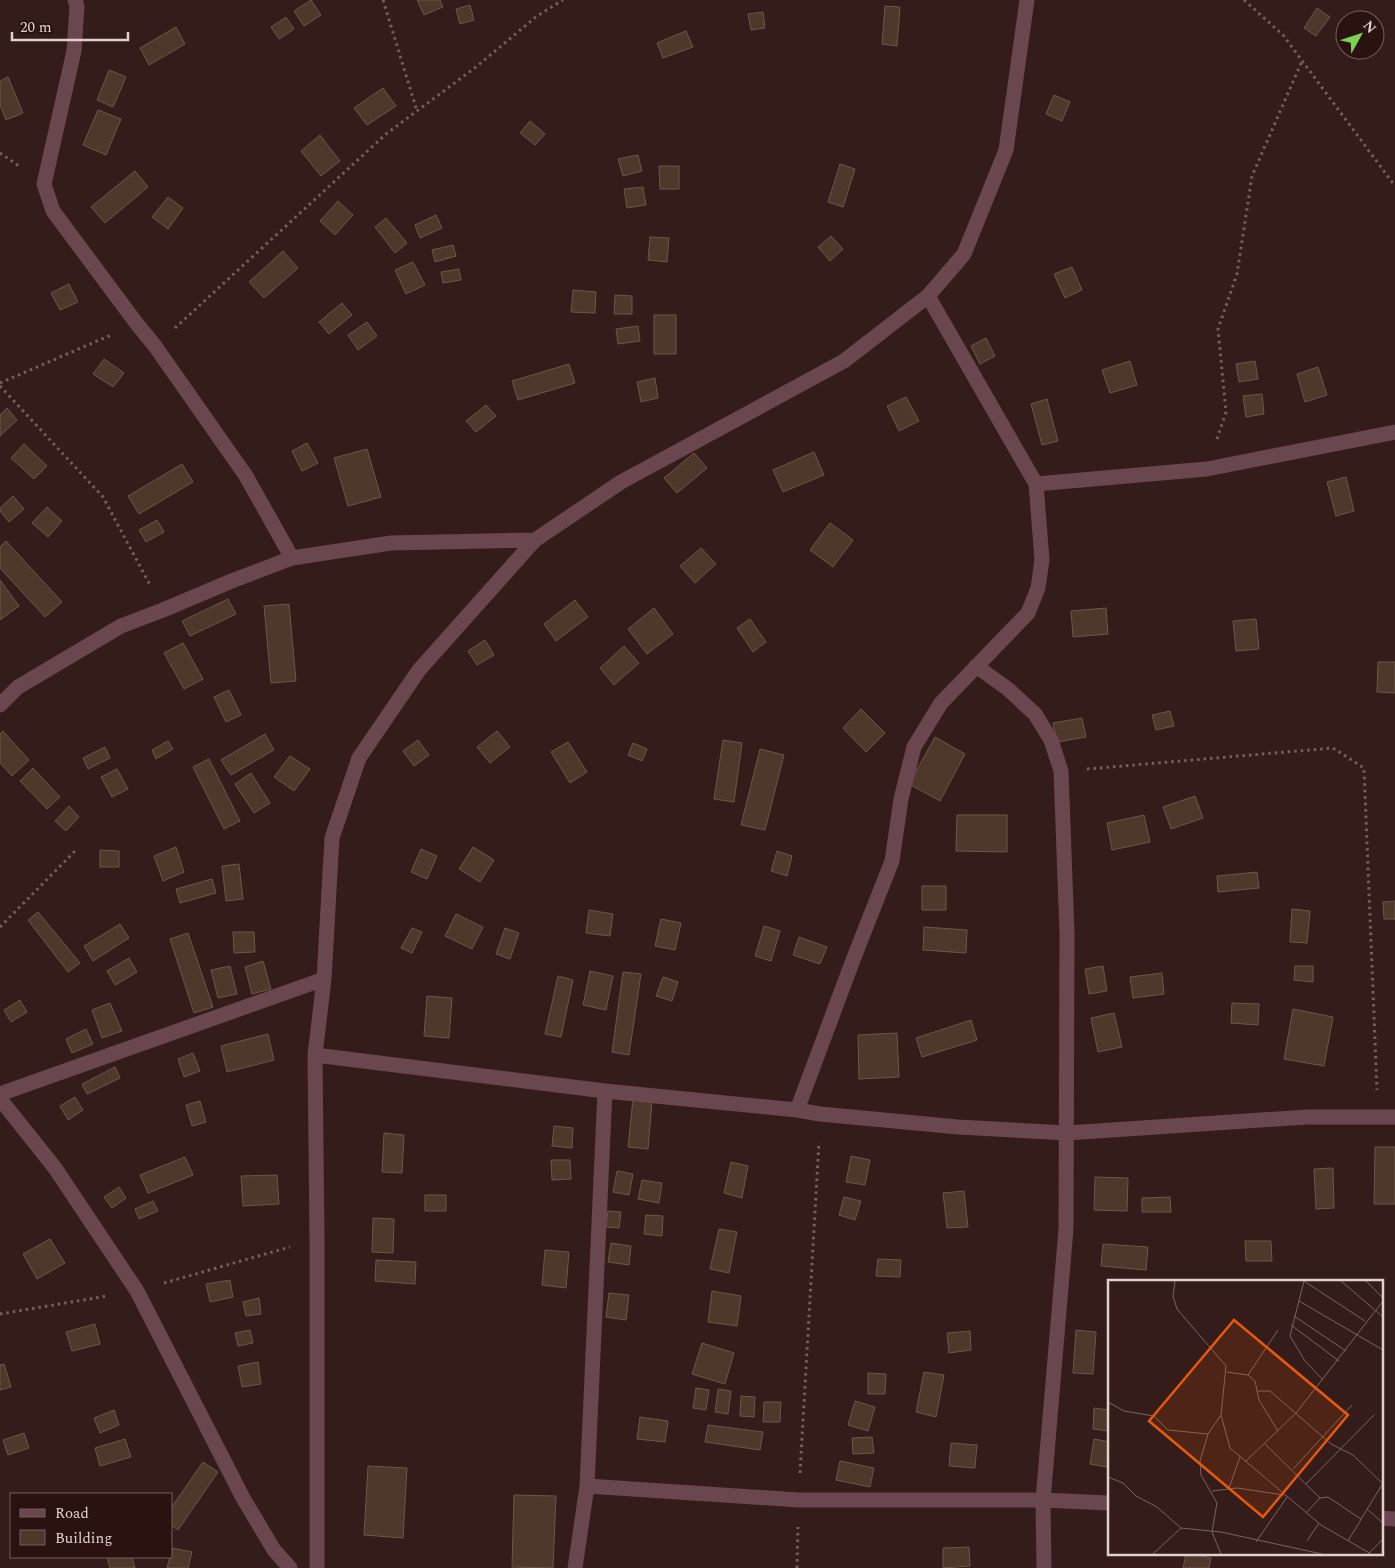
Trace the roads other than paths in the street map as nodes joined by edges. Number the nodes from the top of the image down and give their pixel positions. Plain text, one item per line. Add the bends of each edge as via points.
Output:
1 (75, 0) edge
2 (1027, 0) edge
3 (928, 296) junction
4 (1395, 432) edge
5 (1036, 484) junction
6 (535, 540) junction
7 (292, 558) junction
8 (976, 666) junction
9 (0, 705) edge
10 (324, 979) junction
11 (315, 1055) junction
12 (605, 1091) junction
13 (0, 1094) edge
14 (0, 1099) edge
15 (797, 1110) junction
16 (1395, 1117) edge
17 (1068, 1133) junction
18 (587, 1486) junction
19 (1043, 1500) junction
20 (1108, 1503) edge
21 (1382, 1518) edge
22 (1395, 1519) edge
23 (290, 1568) edge
24 (317, 1568) edge
25 (575, 1568) edge
26 (1044, 1568) edge

1 - 7 street via 74,51 44,184 53,211 155,346 246,476
2 - 3 street via 1006,150 964,254
3 - 5 street
3 - 6 street via 844,360 621,482
4 - 5 street via 1207,469
5 - 8 street via 1042,560 1038,588 1028,613
6 - 7 street via 391,543
6 - 10 street via 418,670 359,758 332,838
7 - 9 street via 121,626 18,687
8 - 15 street via 941,703 914,747 901,799 892,861
8 - 17 street via 1035,714 1051,740 1060,771 1067,933
10 - 11 street
10 - 13 street
11 - 12 street
11 - 24 street
12 - 15 street
12 - 18 street
14 - 23 street via 56,1168 138,1291 243,1498 274,1550
15 - 17 street via 958,1127
16 - 17 street via 1307,1117
17 - 19 street via 1066,1229
18 - 19 street via 798,1500
18 - 25 street
19 - 20 street
19 - 26 street
21 - 22 street

